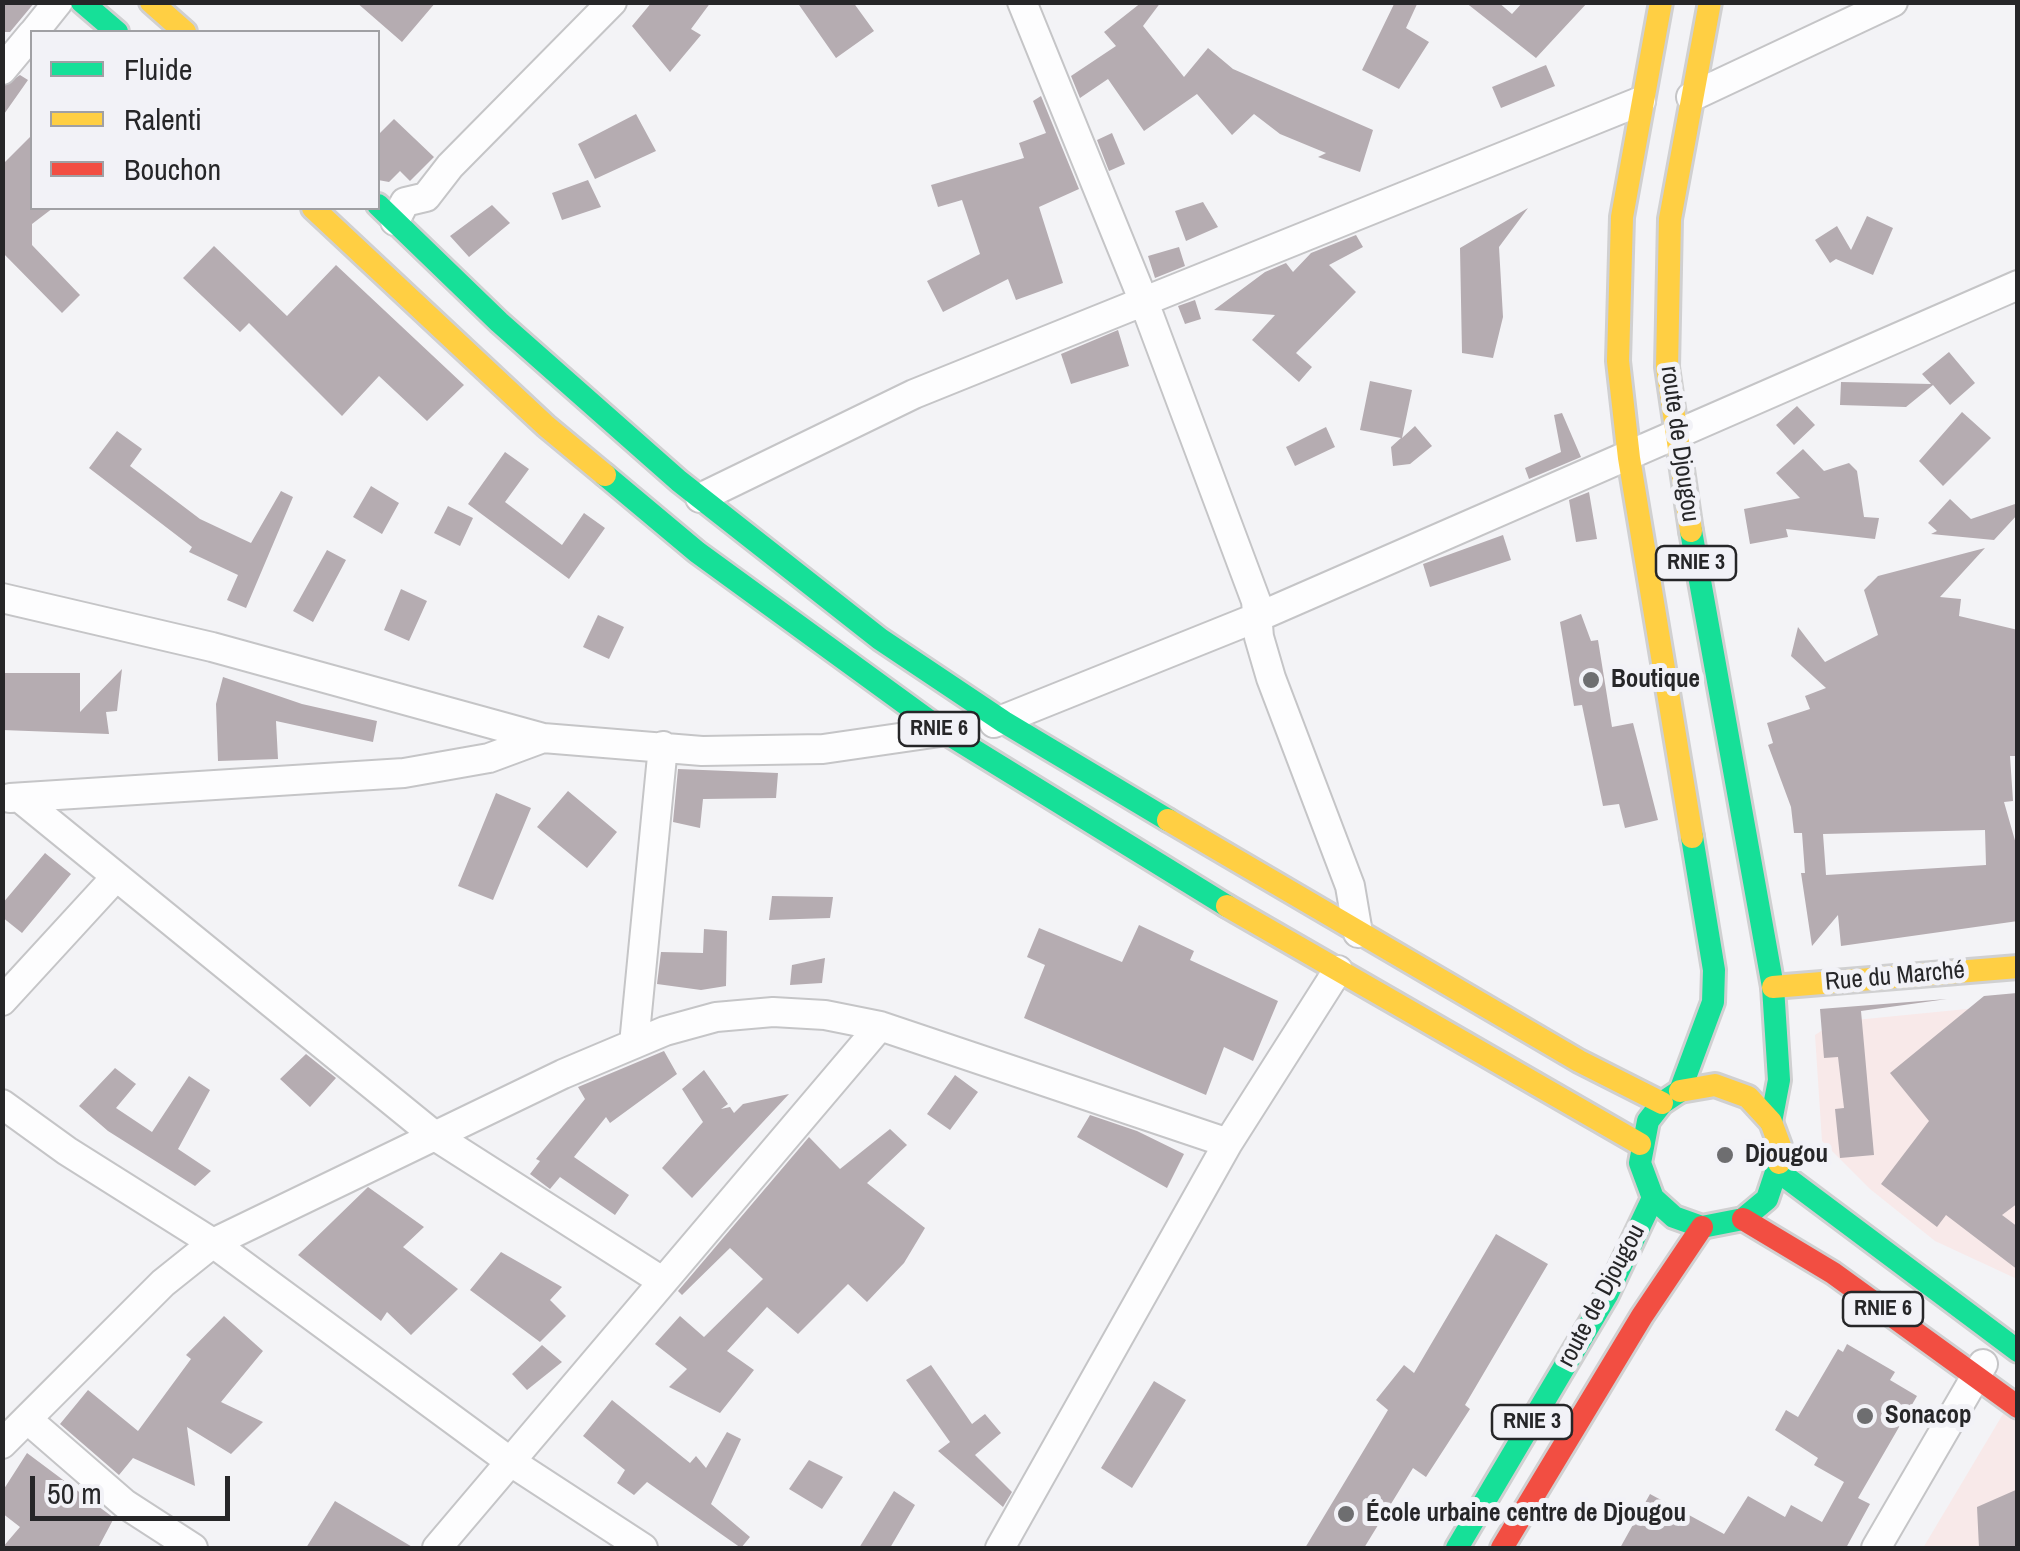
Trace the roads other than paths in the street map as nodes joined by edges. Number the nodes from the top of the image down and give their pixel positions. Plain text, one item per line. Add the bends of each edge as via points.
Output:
1 (58, 2) edge
2 (82, 2) edge
3 (152, 2) edge
4 (612, 2) edge
5 (1022, 2) edge
6 (1661, 2) edge
7 (1710, 2) edge
8 (1893, 2) edge
9 (117, 26) edge
10 (35, 30) edge
11 (183, 30) edge
12 (30, 37) edge
13 (2, 70) edge
14 (1690, 97) junction
15 (1641, 101) junction
16 (315, 210) edge
17 (386, 213) edge
18 (2018, 285) edge
19 (1144, 302) junction
20 (1674, 437) junction
21 (1628, 458) junction
22 (700, 498) junction
23 (2, 598) edge
24 (1258, 618) junction
25 (1004, 722) junction
26 (943, 732) junction
27 (543, 738) junction
28 (663, 746) junction
29 (11, 798) edge
30 (115, 878) junction
31 (1358, 932) junction
32 (2018, 966) edge
33 (1338, 970) junction
34 (1772, 987) junction
35 (2, 1000) edge
36 (880, 1026) junction
37 (634, 1044) junction
38 (1671, 1097) junction
39 (2, 1104) edge
40 (1772, 1122) junction
41 (435, 1136) junction
42 (1228, 1144) junction
43 (1640, 1144) junction
44 (1779, 1172) junction
45 (1653, 1198) junction
46 (1743, 1219) junction
47 (1702, 1227) junction
48 (213, 1243) junction
49 (662, 1281) junction
50 (2008, 1344) edge
51 (1976, 1376) junction
52 (2018, 1407) edge
53 (27, 1419) junction
54 (2, 1444) edge
55 (508, 1460) junction
56 (153, 1539) edge
57 (194, 1548) edge
58 (437, 1548) edge
59 (643, 1548) edge
60 (1000, 1548) edge
61 (1457, 1548) edge
62 (1502, 1548) edge
63 (1876, 1548) edge

1 - 10 street
2 - 9 main road
3 - 11 main road
4 - 17 street via 426,197
5 - 19 street
6 - 15 main road, RNIE 3
7 - 14 main road, route de Djougou / RNIE 3
8 - 14 street
12 - 13 street
14 - 20 main road, route de Djougou / RNIE 3 via 1666,282
15 - 19 street
15 - 21 main road, RNIE 3 via 1618,275
16 - 26 main road, RNIE 6 via 546,426 697,552
17 - 22 main road, RNIE 6
18 - 20 street
19 - 22 street via 914,394
19 - 24 street
20 - 21 street
20 - 34 main road, route de Djougou / RNIE 3
21 - 24 street
21 - 38 main road, RNIE 3 via 1714,970 1713,1002
22 - 25 main road, RNIE 6 via 880,639
23 - 27 street via 212,646
24 - 25 street
24 - 31 street via 1271,678 1350,886
25 - 26 street
25 - 31 main road, RNIE 6
26 - 28 street via 823,750
26 - 33 main road, RNIE 6
27 - 28 street
27 - 29 street via 489,758 404,773
28 - 37 street
29 - 30 street
30 - 35 street
30 - 41 street
31 - 38 main road, RNIE 6 via 1579,1061
32 - 34 main road, Rue du Marché
33 - 42 street
33 - 43 main road, RNIE 6
34 - 40 main road, route de Djougou / RNIE 3 via 1779,1080
36 - 37 street via 825,1015 716,1016
36 - 42 street
36 - 49 street
37 - 41 street
38 - 40 main road via 1714,1085 1748,1096
38 - 43 main road, RNIE 3 via 1648,1121
39 - 48 street
40 - 44 main road, RNIE 3
41 - 48 street
41 - 49 street
42 - 60 street
43 - 45 main road
44 - 46 main road via 1767,1199
44 - 50 main road, RNIE 6
45 - 47 main road via 1674,1217
45 - 61 main road, route de Djougou / RNIE 3 via 1607,1295
46 - 47 main road
46 - 51 main road, RNIE 6 via 1833,1273
47 - 62 main road, route de Djougou / RNIE 3
48 - 53 street via 163,1283
48 - 55 street
49 - 55 street
50 - 51 street
51 - 52 main road, RNIE 6
51 - 63 street
53 - 54 street
53 - 56 street
55 - 58 street
55 - 59 street
56 - 57 street

